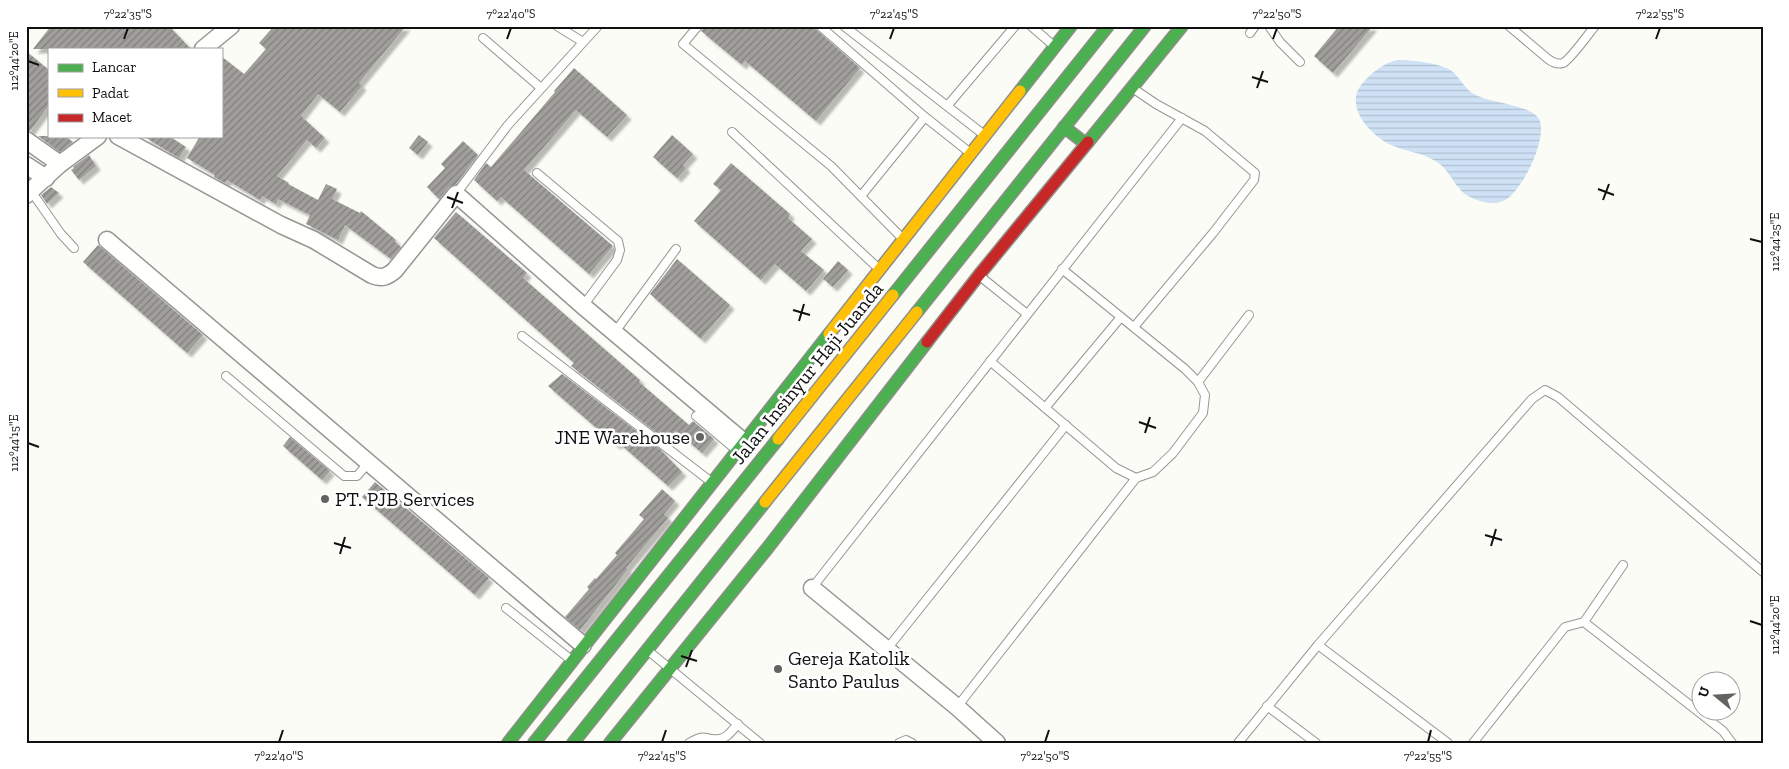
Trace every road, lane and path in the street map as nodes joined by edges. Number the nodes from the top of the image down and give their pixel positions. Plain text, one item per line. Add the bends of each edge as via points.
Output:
1 (231, 26) edge
2 (557, 26) edge
3 (598, 26) edge
4 (698, 26) edge
5 (820, 26) edge
6 (844, 26) edge
7 (1015, 26) edge
8 (1031, 26) edge
9 (1071, 26) edge
10 (1108, 26) edge
11 (1145, 26) edge
12 (1182, 26) edge
13 (1269, 26) edge
14 (1509, 26) edge
15 (1595, 26) edge
16 (483, 38) dead end
17 (583, 42) junction
18 (1055, 47) junction
19 (204, 48) edge
20 (1300, 62) dead end
21 (542, 88) junction
22 (1133, 88) junction
23 (948, 105) junction
24 (925, 117) junction
25 (1182, 118) junction
26 (1064, 127) junction
27 (732, 132) dead end
28 (985, 135) junction
29 (95, 138) edge
30 (122, 138) edge
31 (28, 144) edge
32 (1086, 144) junction
33 (971, 153) junction
34 (60, 164) junction
35 (26, 165) edge
36 (537, 174) dead end
37 (46, 178) junction
38 (29, 193) edge
39 (456, 194) junction
40 (861, 196) junction
41 (903, 239) junction
42 (107, 240) dead end
43 (74, 248) dead end
44 (676, 249) dead end
45 (879, 270) junction
46 (1062, 270) junction
47 (979, 275) junction
48 (583, 306) junction
49 (1027, 314) junction
50 (1249, 315) dead end
51 (1121, 317) junction
52 (1134, 327) junction
53 (615, 332) junction
54 (522, 336) dead end
55 (990, 361) junction
56 (226, 376) dead end
57 (1198, 382) junction
58 (1045, 408) junction
59 (696, 416) dead end
60 (1066, 425) junction
61 (740, 446) junction
62 (369, 462) junction
63 (1136, 478) junction
64 (712, 482) junction
65 (1623, 565) dead end
66 (1763, 572) edge
67 (812, 588) joint
68 (506, 608) dead end
69 (1584, 622) junction
70 (583, 645) junction
71 (1318, 645) junction
72 (887, 649) junction
73 (647, 650) junction
74 (572, 660) junction
75 (671, 669) junction
76 (1268, 706) junction
77 (957, 707) junction
78 (738, 724) junction
79 (508, 743) edge
80 (534, 743) edge
81 (573, 743) edge
82 (610, 743) edge
83 (689, 743) edge
84 (760, 743) edge
85 (899, 743) edge
86 (912, 743) edge
87 (997, 743) edge
88 (1238, 743) edge
89 (1316, 743) edge
90 (1448, 743) edge
91 (1473, 743) edge
92 (1732, 743) edge

1 - 19 street
2 - 17 lane
3 - 17 lane
4 - 40 lane via 683,44 831,166
5 - 24 lane
6 - 23 lane
7 - 23 lane
8 - 18 lane
9 - 18 main road, Jalan Insinyur Haji Juanda
10 - 80 main road, Jalan Insinyur Haji Juanda
11 - 26 main road
12 - 22 main road
13 - 20 lane
14 - 15 lane via 1548,59 1558,63 1567,60
16 - 21 lane
17 - 21 lane
18 - 28 main road, Jalan Insinyur Haji Juanda
21 - 39 lane via 508,125
22 - 25 lane
22 - 32 main road
23 - 28 lane
24 - 33 lane
24 - 40 lane
25 - 46 lane
25 - 52 lane via 1205,131 1250,168 1255,173 1254,180
26 - 32 main road
26 - 73 main road
27 - 45 lane
28 - 33 main road, Jalan Insinyur Haji Juanda
29 - 34 street
30 - 39 street via 381,278 395,270
31 - 34 street
32 - 47 main road
33 - 41 main road, Jalan Insinyur Haji Juanda
34 - 37 street
35 - 37 street
36 - 48 lane via 618,241 617,260
37 - 38 street
38 - 43 lane
39 - 48 street
40 - 41 lane
41 - 45 main road, Jalan Insinyur Haji Juanda
42 - 62 street
44 - 53 lane
45 - 61 main road, Jalan Insinyur Haji Juanda
46 - 49 lane
46 - 51 lane
47 - 49 lane
47 - 75 main road
48 - 53 street
49 - 55 lane
50 - 57 lane
51 - 52 lane
51 - 58 lane
52 - 57 lane
53 - 61 street
54 - 64 lane
55 - 58 lane
55 - 67 lane
56 - 62 lane via 342,474 357,476
57 - 63 lane via 1205,395 1203,413 1153,472
58 - 60 lane
59 - 61 lane
60 - 63 lane via 1116,468
60 - 72 lane
61 - 64 main road, Jalan Insinyur Haji Juanda
62 - 70 street
63 - 77 lane
64 - 70 main road, Jalan Insinyur Haji Juanda
65 - 69 lane
66 - 71 lane via 1558,397 1545,390 1532,399
67 - 72 street
68 - 74 lane
69 - 91 lane via 1566,627
69 - 92 lane via 1723,731
70 - 74 main road, Jalan Insinyur Haji Juanda
71 - 76 lane
71 - 90 lane
72 - 77 street
73 - 75 lane
73 - 81 main road
74 - 79 main road, Jalan Insinyur Haji Juanda
75 - 78 lane
75 - 82 main road
76 - 88 lane
76 - 89 lane
77 - 87 street
78 - 83 lane via 719,740 702,736
78 - 84 lane
85 - 86 lane via 906,740

